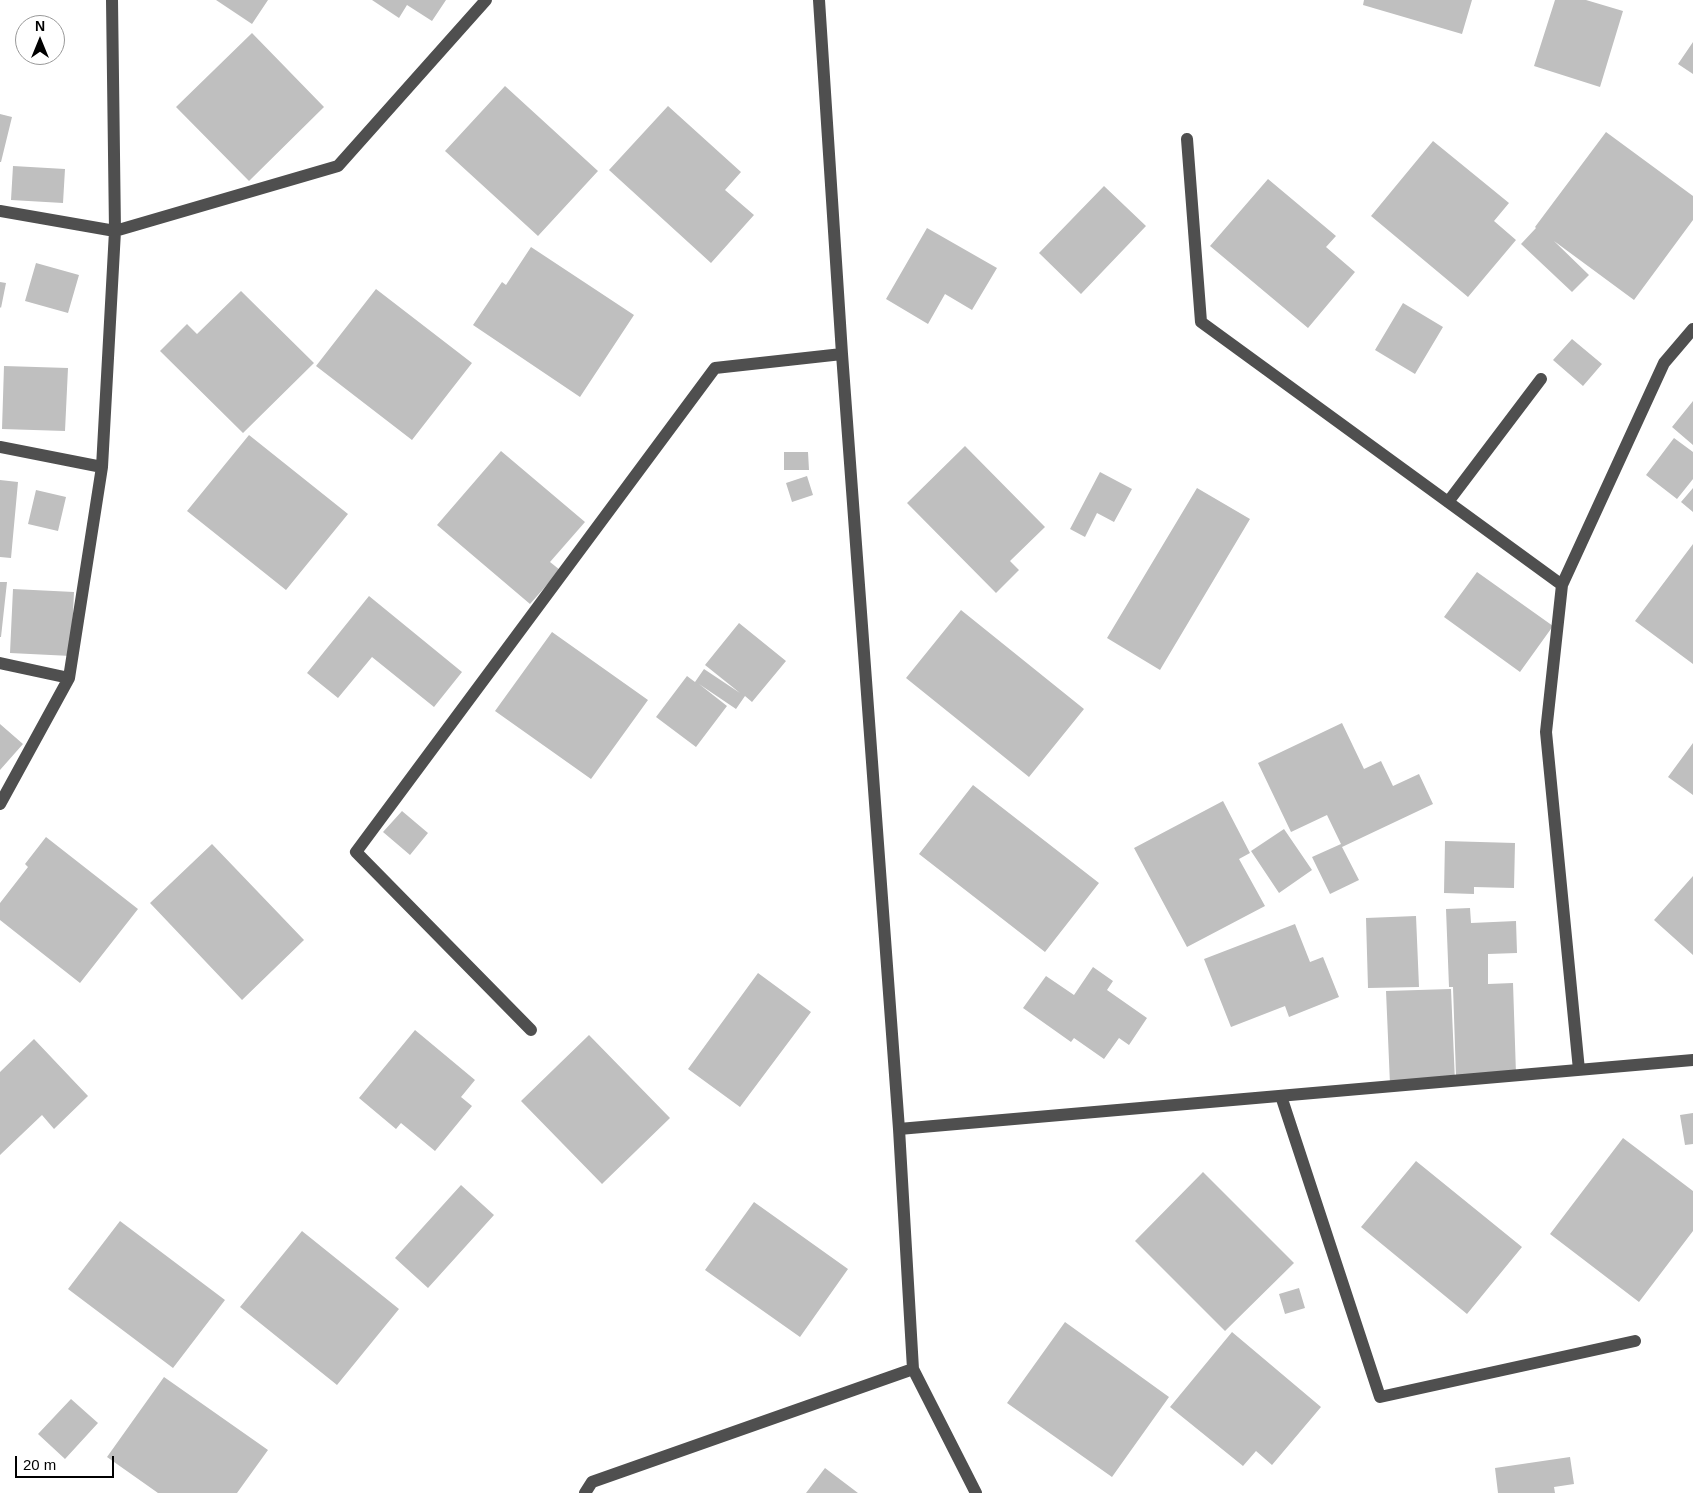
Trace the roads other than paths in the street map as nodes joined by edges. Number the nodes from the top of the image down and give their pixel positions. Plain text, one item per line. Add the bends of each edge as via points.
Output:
1 (112, 0) edge
2 (486, 0) edge
3 (819, 0) edge
4 (1187, 139) dead end
5 (0, 211) edge
6 (115, 232) junction
7 (1693, 329) edge
8 (842, 354) junction
9 (1541, 379) dead end
10 (0, 447) edge
11 (102, 467) junction
12 (1448, 502) junction
13 (1562, 585) junction
14 (0, 663) edge
15 (69, 678) junction
16 (0, 804) edge
17 (530, 1030) dead end
18 (1693, 1060) edge
19 (1579, 1070) junction
20 (1281, 1096) junction
21 (899, 1129) junction
22 (1636, 1341) dead end
23 (913, 1369) junction
24 (585, 1493) edge
25 (976, 1493) edge

1 - 6 street
2 - 6 street via 338,166
3 - 8 street
4 - 12 street via 1201,322
5 - 6 street
6 - 11 street
7 - 13 street via 1664,363
8 - 17 street via 715,368 356,852
8 - 21 street
9 - 12 street
10 - 11 street
11 - 15 street
12 - 13 street
13 - 19 street via 1546,732
14 - 15 street
15 - 16 street
18 - 19 street
19 - 20 street
20 - 21 street
20 - 22 street via 1380,1397
21 - 23 street
23 - 24 street via 592,1482
23 - 25 street

